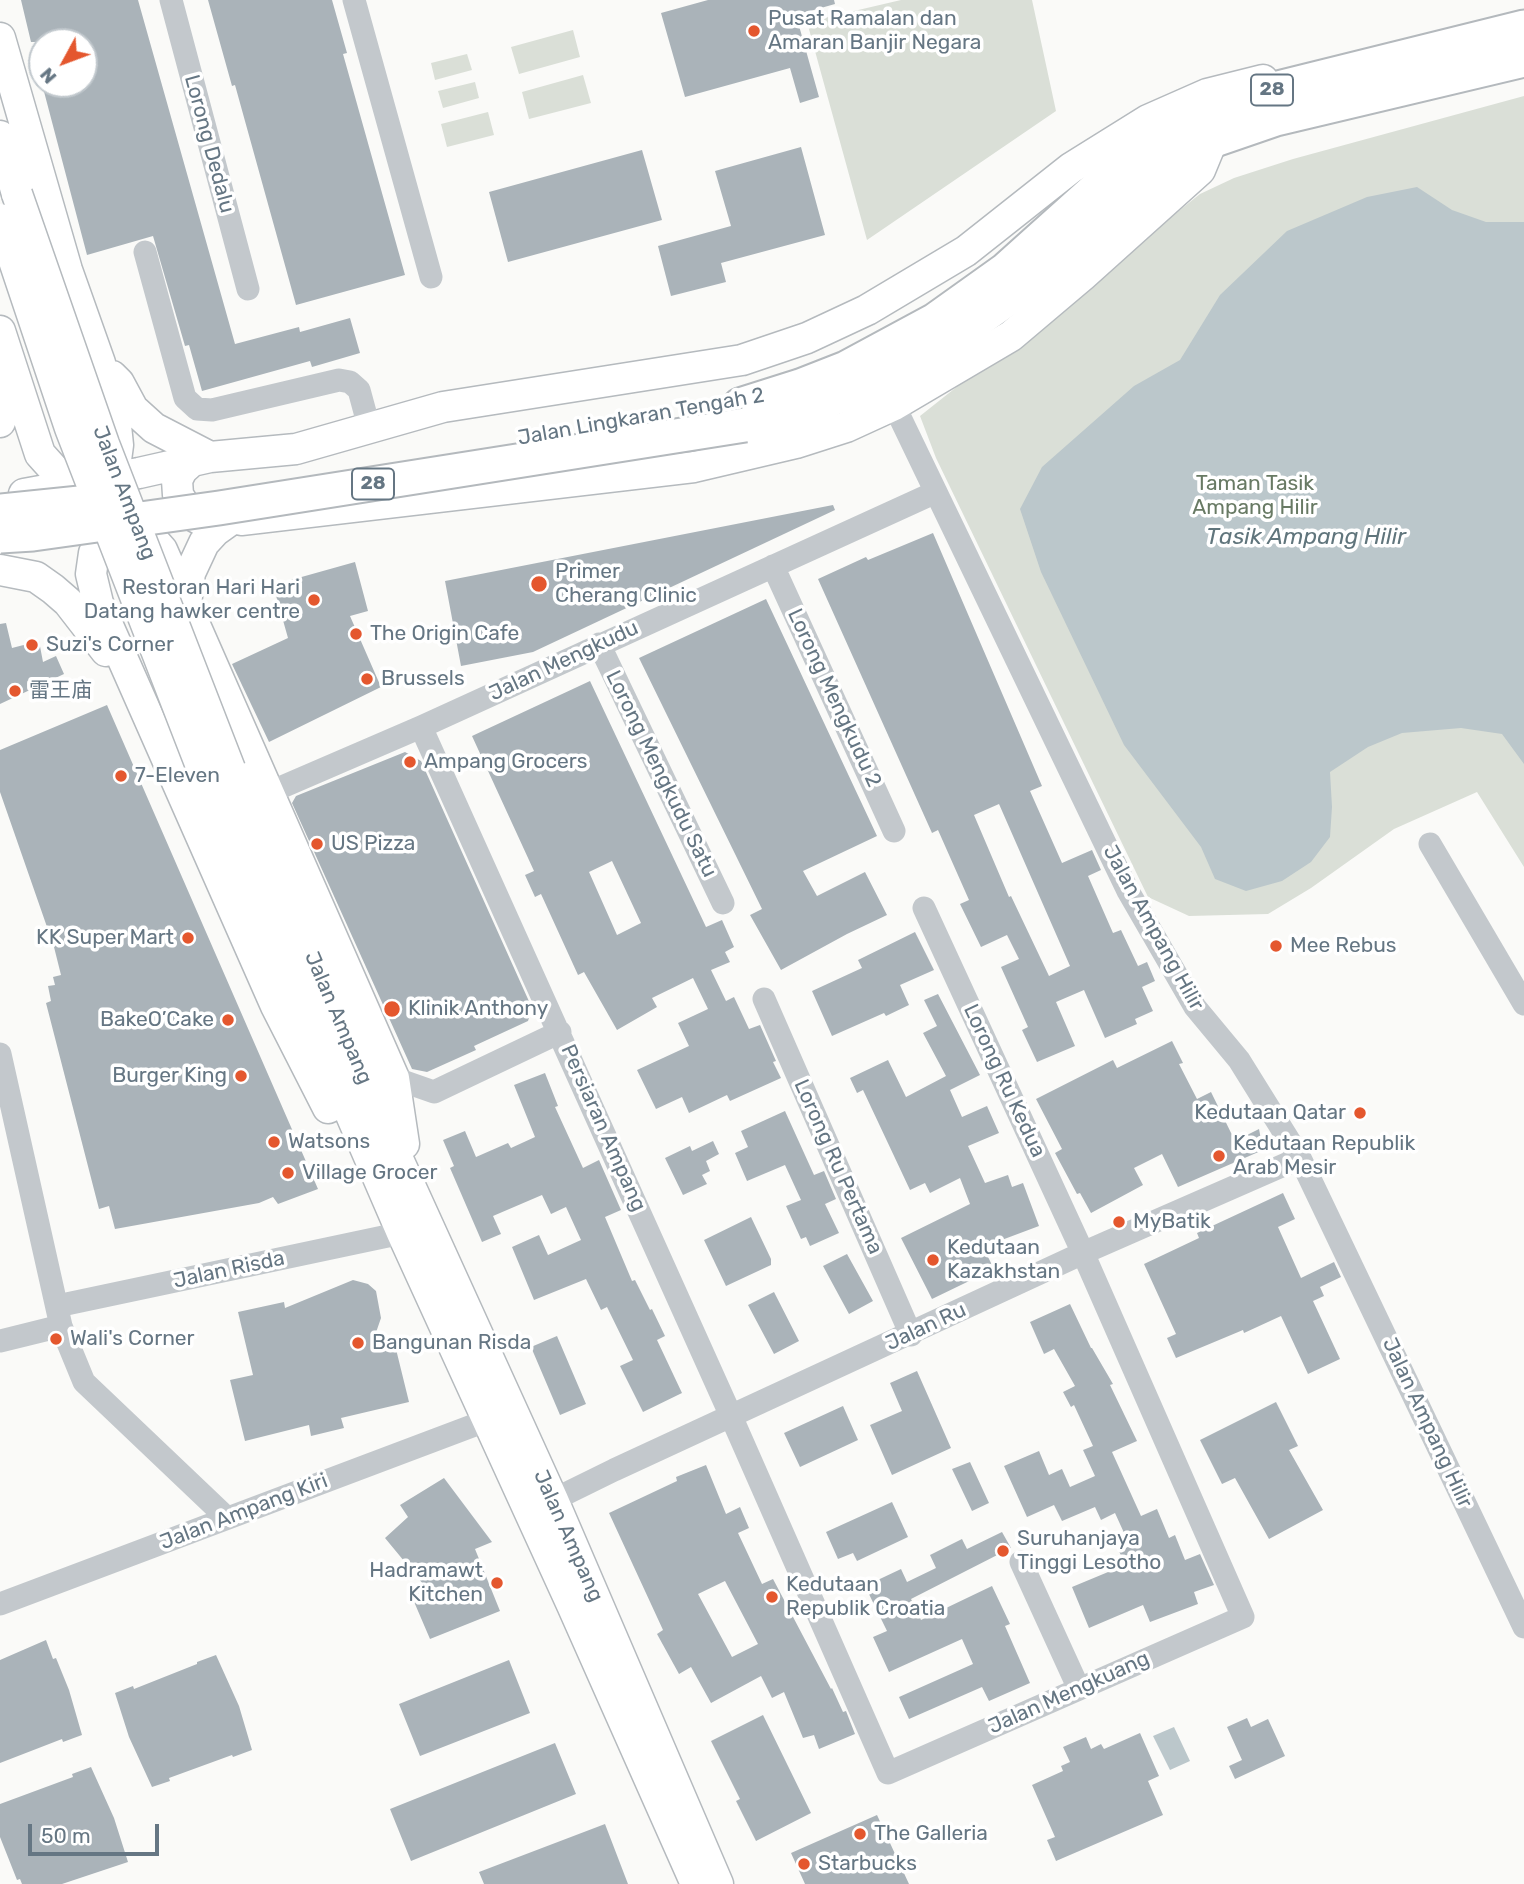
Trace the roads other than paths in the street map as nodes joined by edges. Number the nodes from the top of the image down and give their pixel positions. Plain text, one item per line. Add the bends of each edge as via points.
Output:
1 (171, 0) edge
2 (354, 0) edge
3 (1524, 27) edge
4 (0, 38) edge
5 (1524, 60) edge
6 (1340, 72) junction
7 (0, 136) edge
8 (1212, 141) junction
9 (0, 219) edge
10 (1064, 234) junction
11 (145, 252) dead end
12 (431, 277) dead end
13 (248, 289) dead end
14 (3, 340) edge
15 (100, 363) junction
16 (894, 405) junction
17 (113, 417) junction
18 (0, 422) edge
19 (369, 427) junction
20 (32, 434) junction
21 (201, 459) junction
22 (76, 485) junction
23 (42, 492) junction
24 (936, 492) junction
25 (0, 496) edge
26 (114, 502) junction
27 (0, 511) edge
28 (219, 523) junction
29 (157, 530) junction
30 (0, 536) edge
31 (0, 549) edge
32 (774, 566) junction
33 (0, 570) edge
34 (174, 576) junction
35 (98, 603) junction
36 (186, 604) junction
37 (599, 644) junction
38 (134, 688) junction
39 (422, 727) junction
40 (218, 774) junction
41 (268, 793) junction
42 (894, 831) dead end
43 (1430, 844) dead end
44 (723, 903) dead end
45 (924, 908) dead end
46 (764, 999) dead end
47 (1524, 1004) edge
48 (560, 1032) junction
49 (0, 1054) edge
50 (394, 1078) junction
51 (1300, 1158) junction
52 (397, 1190) junction
53 (402, 1233) junction
54 (1083, 1253) junction
55 (59, 1316) junction
56 (911, 1335) junction
57 (0, 1341) edge
58 (731, 1416) junction
59 (488, 1420) junction
60 (553, 1500) junction
61 (227, 1518) junction
62 (1021, 1562) dead end
63 (1518, 1601) edge
64 (0, 1604) edge
65 (1524, 1627) edge
66 (1079, 1689) junction
67 (696, 1884) edge
68 (718, 1884) edge

1 - 13 street, Lorong Dedalu
2 - 12 street
3 - 6 highway, Jalan Lingkaran Tengah 2 / 28
4 - 15 main road via 67,270
5 - 8 highway, Jalan Lingkaran Tengah 2 / 28 via 1276,119
6 - 10 highway, Jalan Lingkaran Tengah 2 / 28 via 1270,90 1199,117 1132,156
6 - 19 main road via 1265,79 1207,94 1149,120 1072,168 966,251 867,310 807,338 742,360 443,407
7 - 40 main road, Jalan Ampang, bridge
8 - 10 highway, Jalan Lingkaran Tengah 2 / 28
8 - 16 main road via 1200,170 1011,336
9 - 40 main road, Jalan Ampang, bridge via 70,428
10 - 27 highway, Jalan Lingkaran Tengah 2 / 28, bridge via 907,336 846,368 740,405 209,488
10 - 30 highway, Jalan Lingkaran Tengah 2 / 28, bridge via 1020,290 946,343 858,389 806,409 745,425 286,498
11 - 19 street via 185,398 197,410 340,380 359,390
14 - 18 main road via 6,403
14 - 20 main road
15 - 17 main road
15 - 21 main road via 119,383 133,409
16 - 24 street, Jalan Ampang Hilir
16 - 28 main road via 796,443 694,467
17 - 20 main road via 84,442 60,444
17 - 26 main road via 118,445
19 - 21 main road via 296,449
20 - 22 main road via 49,467
21 - 26 main road
21 - 28 main road via 182,470 178,495 190,514
22 - 23 main road
22 - 26 main road
23 - 25 main road
23 - 26 main road
24 - 32 street, Jalan Mengkudu
24 - 51 street, Jalan Ampang Hilir via 1128,891 1195,1007 1239,1060
25 - 31 main road via 17,519 13,540
26 - 29 main road
26 - 29 main road via 158,525
26 - 31 main road via 61,544
26 - 35 main road via 94,553 91,575
28 - 29 main road
28 - 36 main road via 190,573
29 - 34 main road
32 - 37 street, Jalan Mengkudu
32 - 42 street, Lorong Mengkudu 2
33 - 38 main road via 36,577 68,602
34 - 35 main road via 154,569 135,572 119,579
34 - 36 main road
35 - 38 main road
36 - 41 main road
37 - 39 street, Jalan Mengkudu
37 - 44 street, Lorong Mengkudu Satu
38 - 52 main road via 276,1006 336,1121
39 - 41 street, Jalan Mengkudu
39 - 48 street, Persiaran Ampang
40 - 52 main road, Jalan Ampang
41 - 50 main road
43 - 47 street
45 - 54 street, Lorong Ru Kedua
46 - 56 street, Lorong Ru Pertama
48 - 50 street via 434,1092
48 - 58 street, Persiaran Ampang
49 - 55 street
50 - 52 main road
51 - 54 street, Jalan Ru
51 - 63 street, Jalan Ampang Hilir
52 - 53 main road, Jalan Ampang
52 - 60 main road, Jalan Ampang
53 - 55 street, Jalan Risda
53 - 59 main road, Jalan Ampang
54 - 56 street, Jalan Ru
54 - 66 street, Jalan Mengkuang via 1243,1617
55 - 57 street, Jalan Risda
55 - 61 street via 84,1382
56 - 58 street, Jalan Ru
58 - 60 street, Jalan Ru
58 - 66 street, Jalan Mengkuang via 888,1773
59 - 61 street, Jalan Ampang Kiri
59 - 67 main road, Jalan Ampang
60 - 68 main road, Jalan Ampang
61 - 64 street, Jalan Ampang Kiri
62 - 66 street
63 - 65 street, Jalan Ampang Hilir

